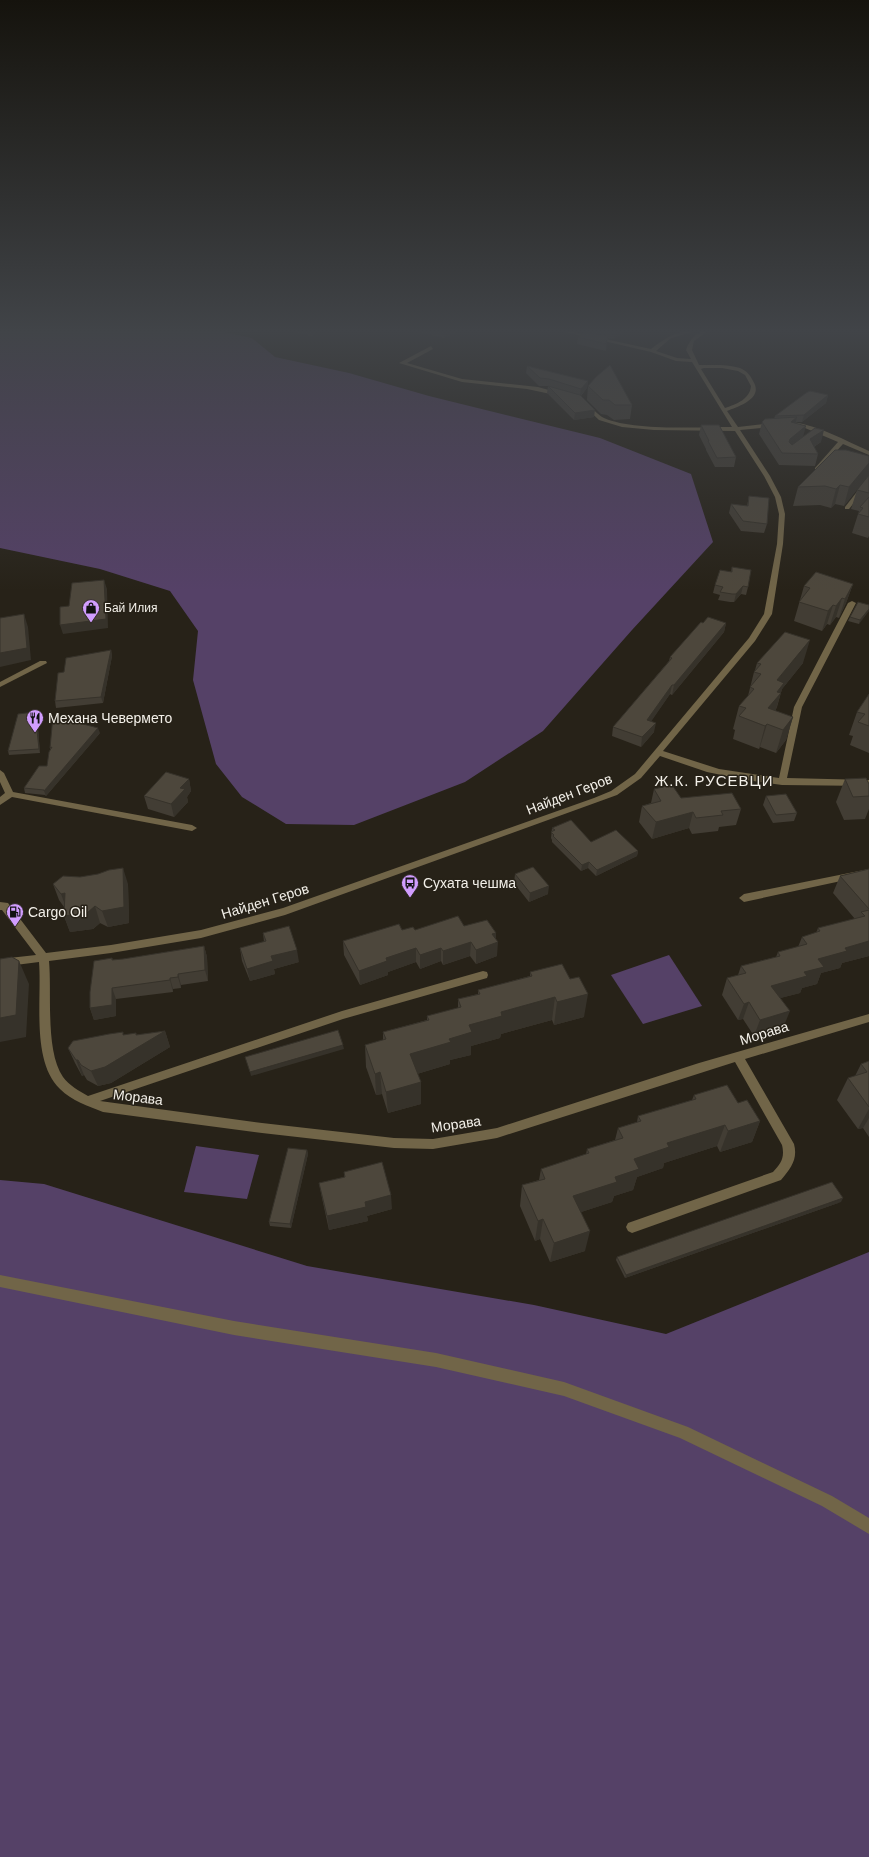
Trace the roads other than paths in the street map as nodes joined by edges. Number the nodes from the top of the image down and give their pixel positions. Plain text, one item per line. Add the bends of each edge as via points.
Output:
1 (600, 418) edge
2 (729, 418) edge
3 (785, 424) edge
4 (778, 425) edge
5 (737, 429) junction
6 (817, 431) junction
7 (812, 435) edge
8 (842, 441) junction
9 (869, 453) edge
10 (817, 469) edge
11 (869, 480) edge
12 (847, 508) edge
13 (852, 603) edge
14 (43, 663) dead end
15 (0, 685) edge
16 (658, 752) junction
17 (0, 772) edge
18 (782, 782) junction
19 (869, 783) edge
20 (10, 794) junction
21 (0, 802) edge
22 (192, 828) dead end
23 (869, 872) edge
24 (744, 898) dead end
25 (0, 906) edge
26 (44, 958) junction
27 (0, 963) edge
28 (483, 975) dead end
29 (869, 1018) edge
30 (738, 1057) junction
31 (86, 1101) junction
32 (632, 1227) dead end
33 (0, 1281) edge
34 (869, 1526) edge

1 - 5 street via 622,425 654,428
2 - 5 street, Найден Геров
3 - 6 street via 806,426
4 - 5 street
5 - 16 street, Найден Геров via 778,497 782,514 780,544 768,614 752,639
6 - 7 street
6 - 8 street
8 - 9 street
8 - 10 street
11 - 12 street
13 - 18 street via 798,707
14 - 15 street
16 - 18 street via 701,768
16 - 26 street, Найден Геров via 638,776 614,793 285,911 201,934
17 - 20 street
18 - 19 street
20 - 21 street
20 - 22 street
23 - 24 street
25 - 26 street via 5,906
26 - 27 street, Найден Геров
26 - 31 street, Морава via 51,1063 58,1080
28 - 31 street via 342,1015
29 - 30 street, Морава
30 - 31 street, Морава via 497,1133 433,1144 394,1143 262,1128 102,1107
30 - 32 street via 788,1144 791,1153 789,1161 777,1176
33 - 34 street via 234,1328 436,1360 564,1389 683,1432 827,1501

